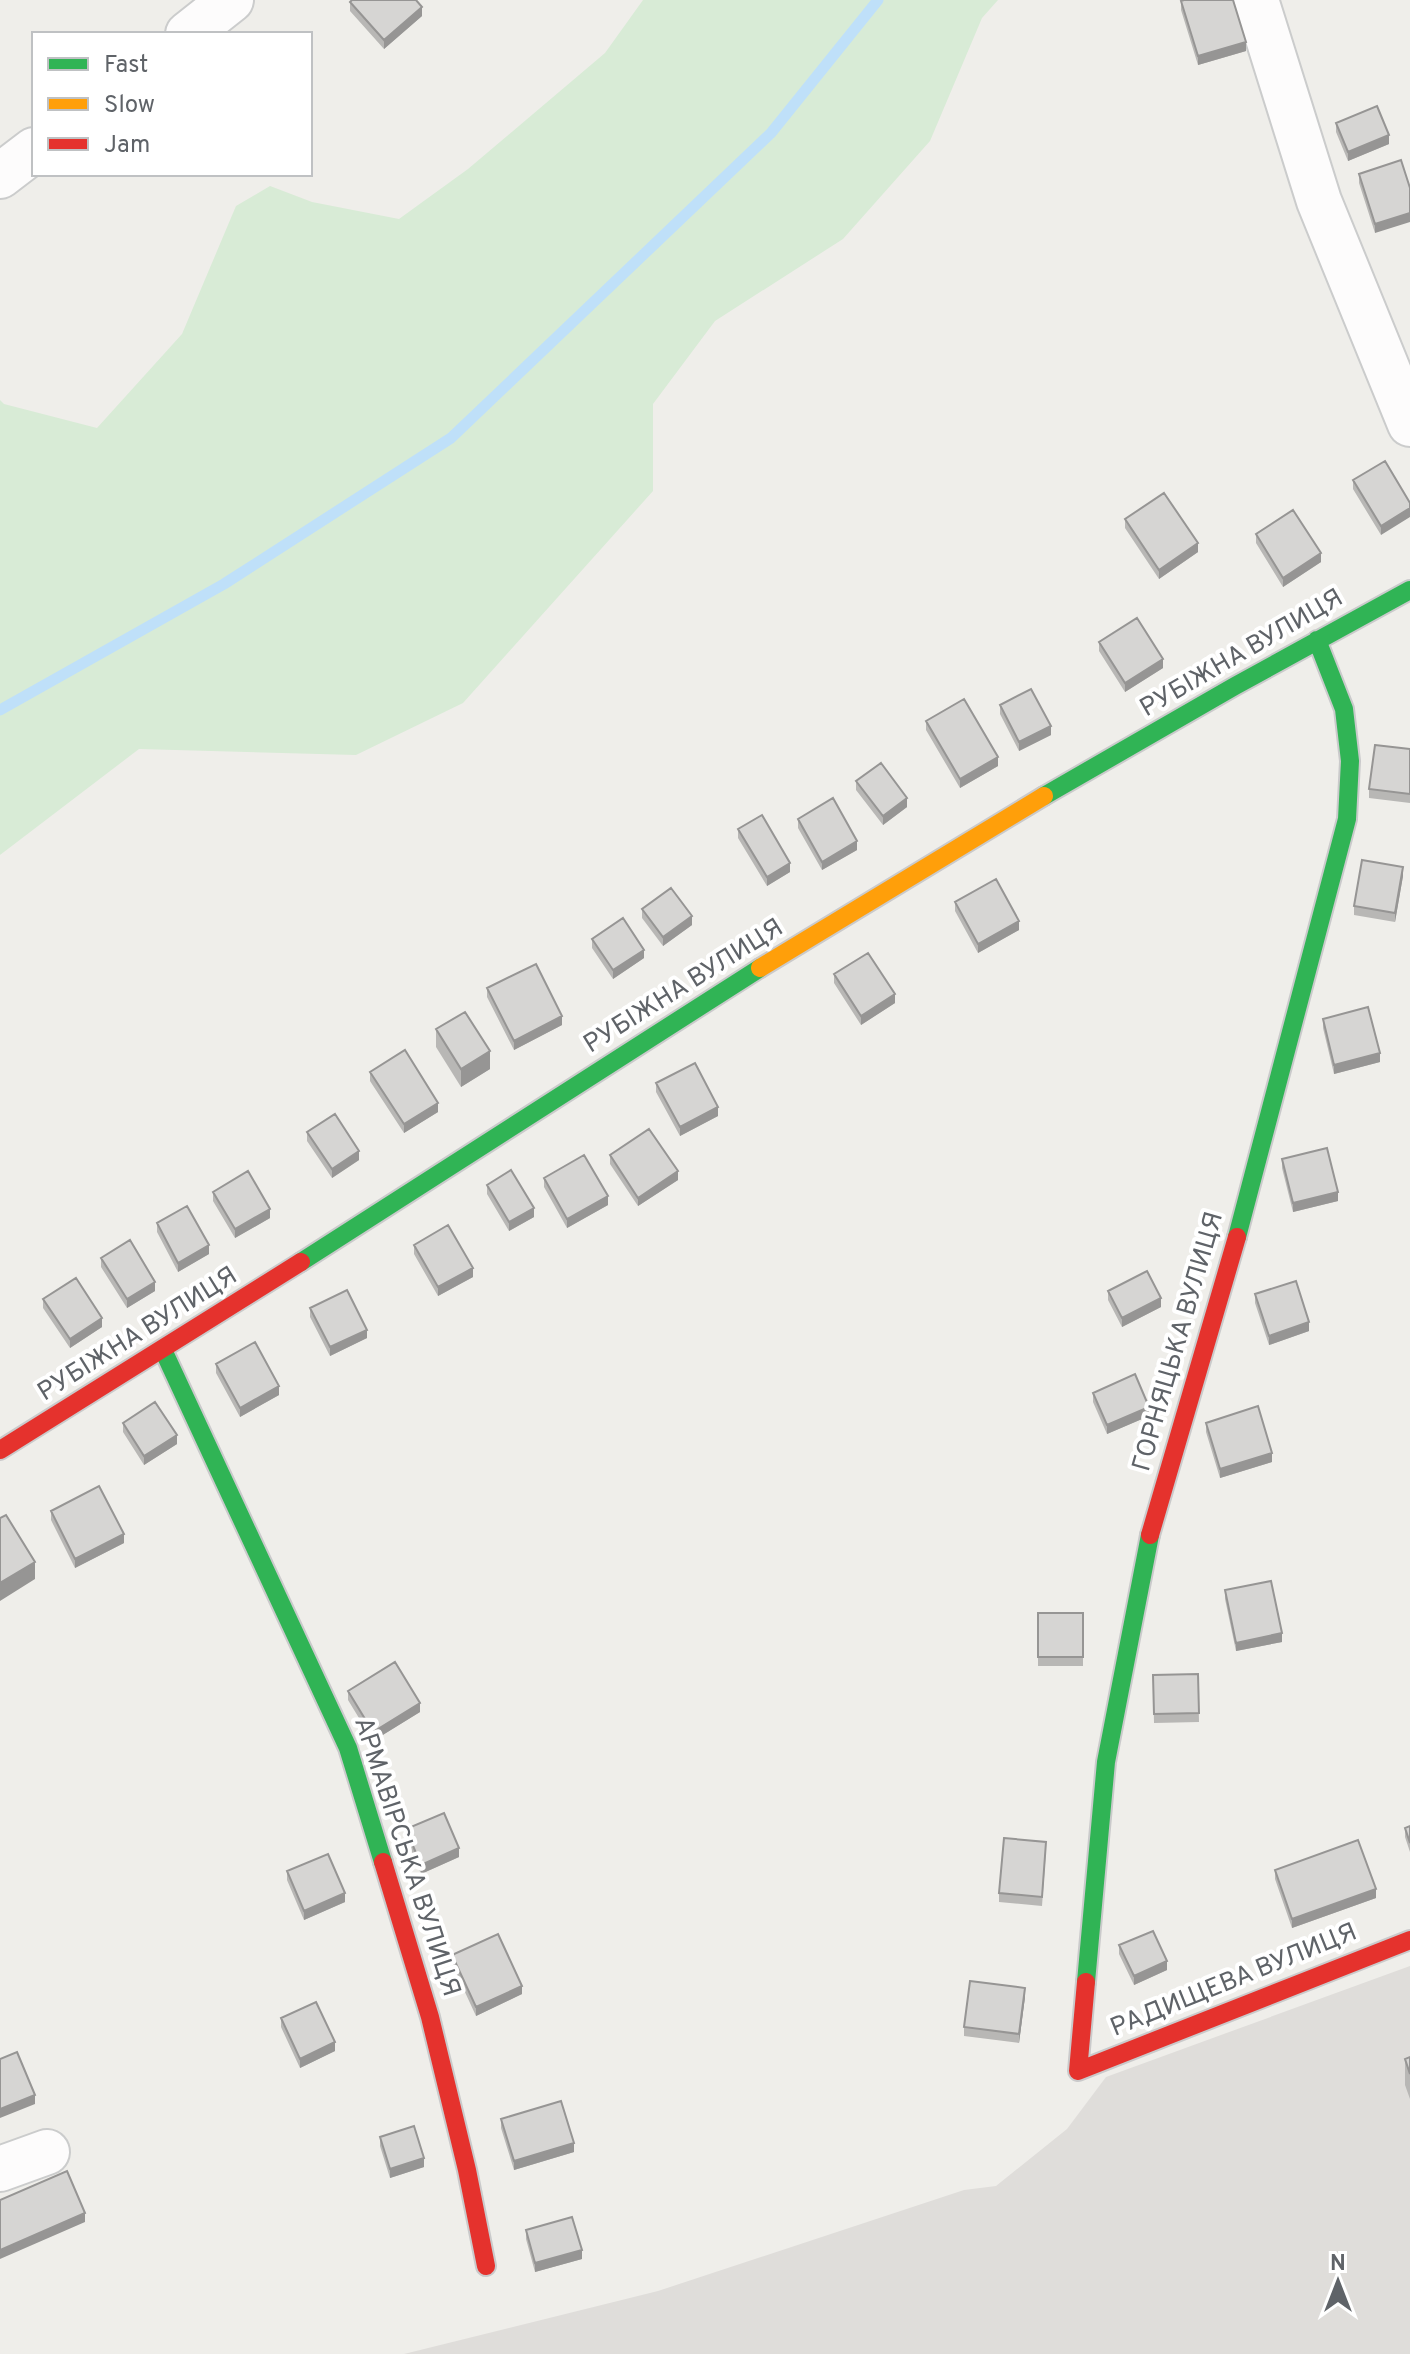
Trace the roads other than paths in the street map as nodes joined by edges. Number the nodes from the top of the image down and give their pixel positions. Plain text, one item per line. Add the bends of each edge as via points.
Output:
1 (231, 0) edge
2 (1256, 0) edge
3 (191, 32) edge
4 (32, 152) edge
5 (0, 176) edge
6 (1410, 424) edge
7 (1410, 590) edge
8 (1317, 640) junction
9 (164, 1352) junction
10 (0, 1450) edge
11 (1410, 1940) edge
12 (1078, 2071) joint
13 (47, 2152) dead end
14 (0, 2169) edge
15 (486, 2266) dead end

1 - 3 street
2 - 6 street via 1319,201
4 - 5 street
7 - 8 street, РУБІЖНА ВУЛИЦЯ
8 - 9 street, РУБІЖНА ВУЛИЦЯ via 723,991
8 - 12 street, ГОРНЯЦЬКА ВУЛИЦЯ via 1344,709 1350,761 1347,819 1255,1176 1150,1536 1106,1762
9 - 10 street, РУБІЖНА ВУЛИЦЯ
9 - 15 street, АРМАВІРСЬКА ВУЛИЦЯ via 348,1748 430,2017
11 - 12 street, РАДИЩЕВА ВУЛИЦЯ
13 - 14 street

